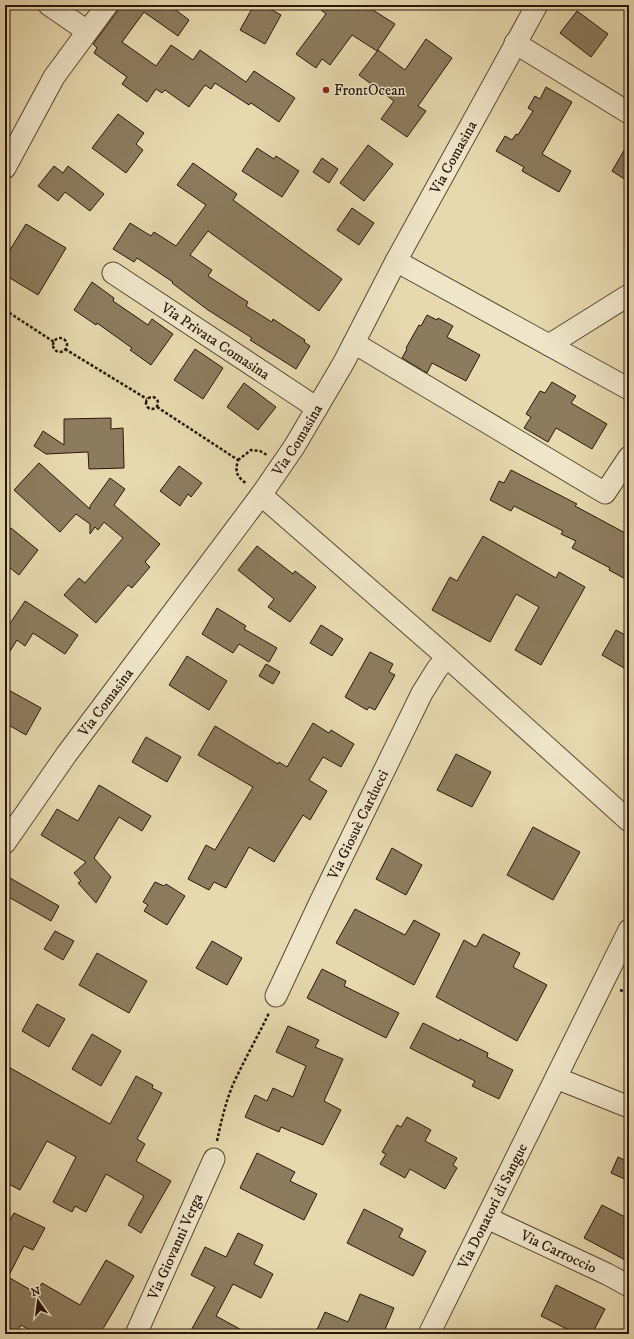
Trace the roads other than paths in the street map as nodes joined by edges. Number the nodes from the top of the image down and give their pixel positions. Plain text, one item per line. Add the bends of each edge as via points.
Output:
1 (49, 5) edge
2 (107, 5) edge
3 (537, 5) edge
4 (87, 31) junction
5 (516, 43) junction
6 (629, 113) edge
7 (5, 168) edge
8 (396, 261) junction
9 (113, 273) dead end
10 (629, 295) edge
11 (354, 343) junction
12 (549, 345) junction
13 (629, 389) edge
14 (317, 408) junction
15 (629, 457) edge
16 (256, 487) junction
17 (447, 657) junction
18 (629, 821) edge
19 (5, 843) edge
20 (629, 930) edge
21 (276, 996) road end
22 (556, 1078) junction
23 (629, 1107) edge
24 (214, 1159) road end
25 (487, 1218) junction
26 (629, 1286) edge
27 (136, 1334) edge
28 (429, 1334) edge

1 - 4 street
2 - 4 street
3 - 5 street, Via Comasina
4 - 7 street via 54,77
5 - 6 street
5 - 8 street, Via Comasina
8 - 11 street, Via Comasina
8 - 12 street
9 - 14 street, Via Privata Comasina
10 - 12 street
11 - 14 street, Via Comasina
11 - 15 street via 605,493
12 - 13 street
14 - 16 street, Via Comasina via 294,447
16 - 17 street
16 - 19 street, Via Comasina
17 - 18 street
17 - 21 street, Via Giosuè Carducci via 436,669 422,693
20 - 22 street, Via Donatori di Sangue
22 - 23 street
22 - 25 street, Via Donatori di Sangue
24 - 27 street, Via Giovanni Verga
25 - 26 street, Via Carroccio
25 - 28 street, Via Donatori di Sangue

